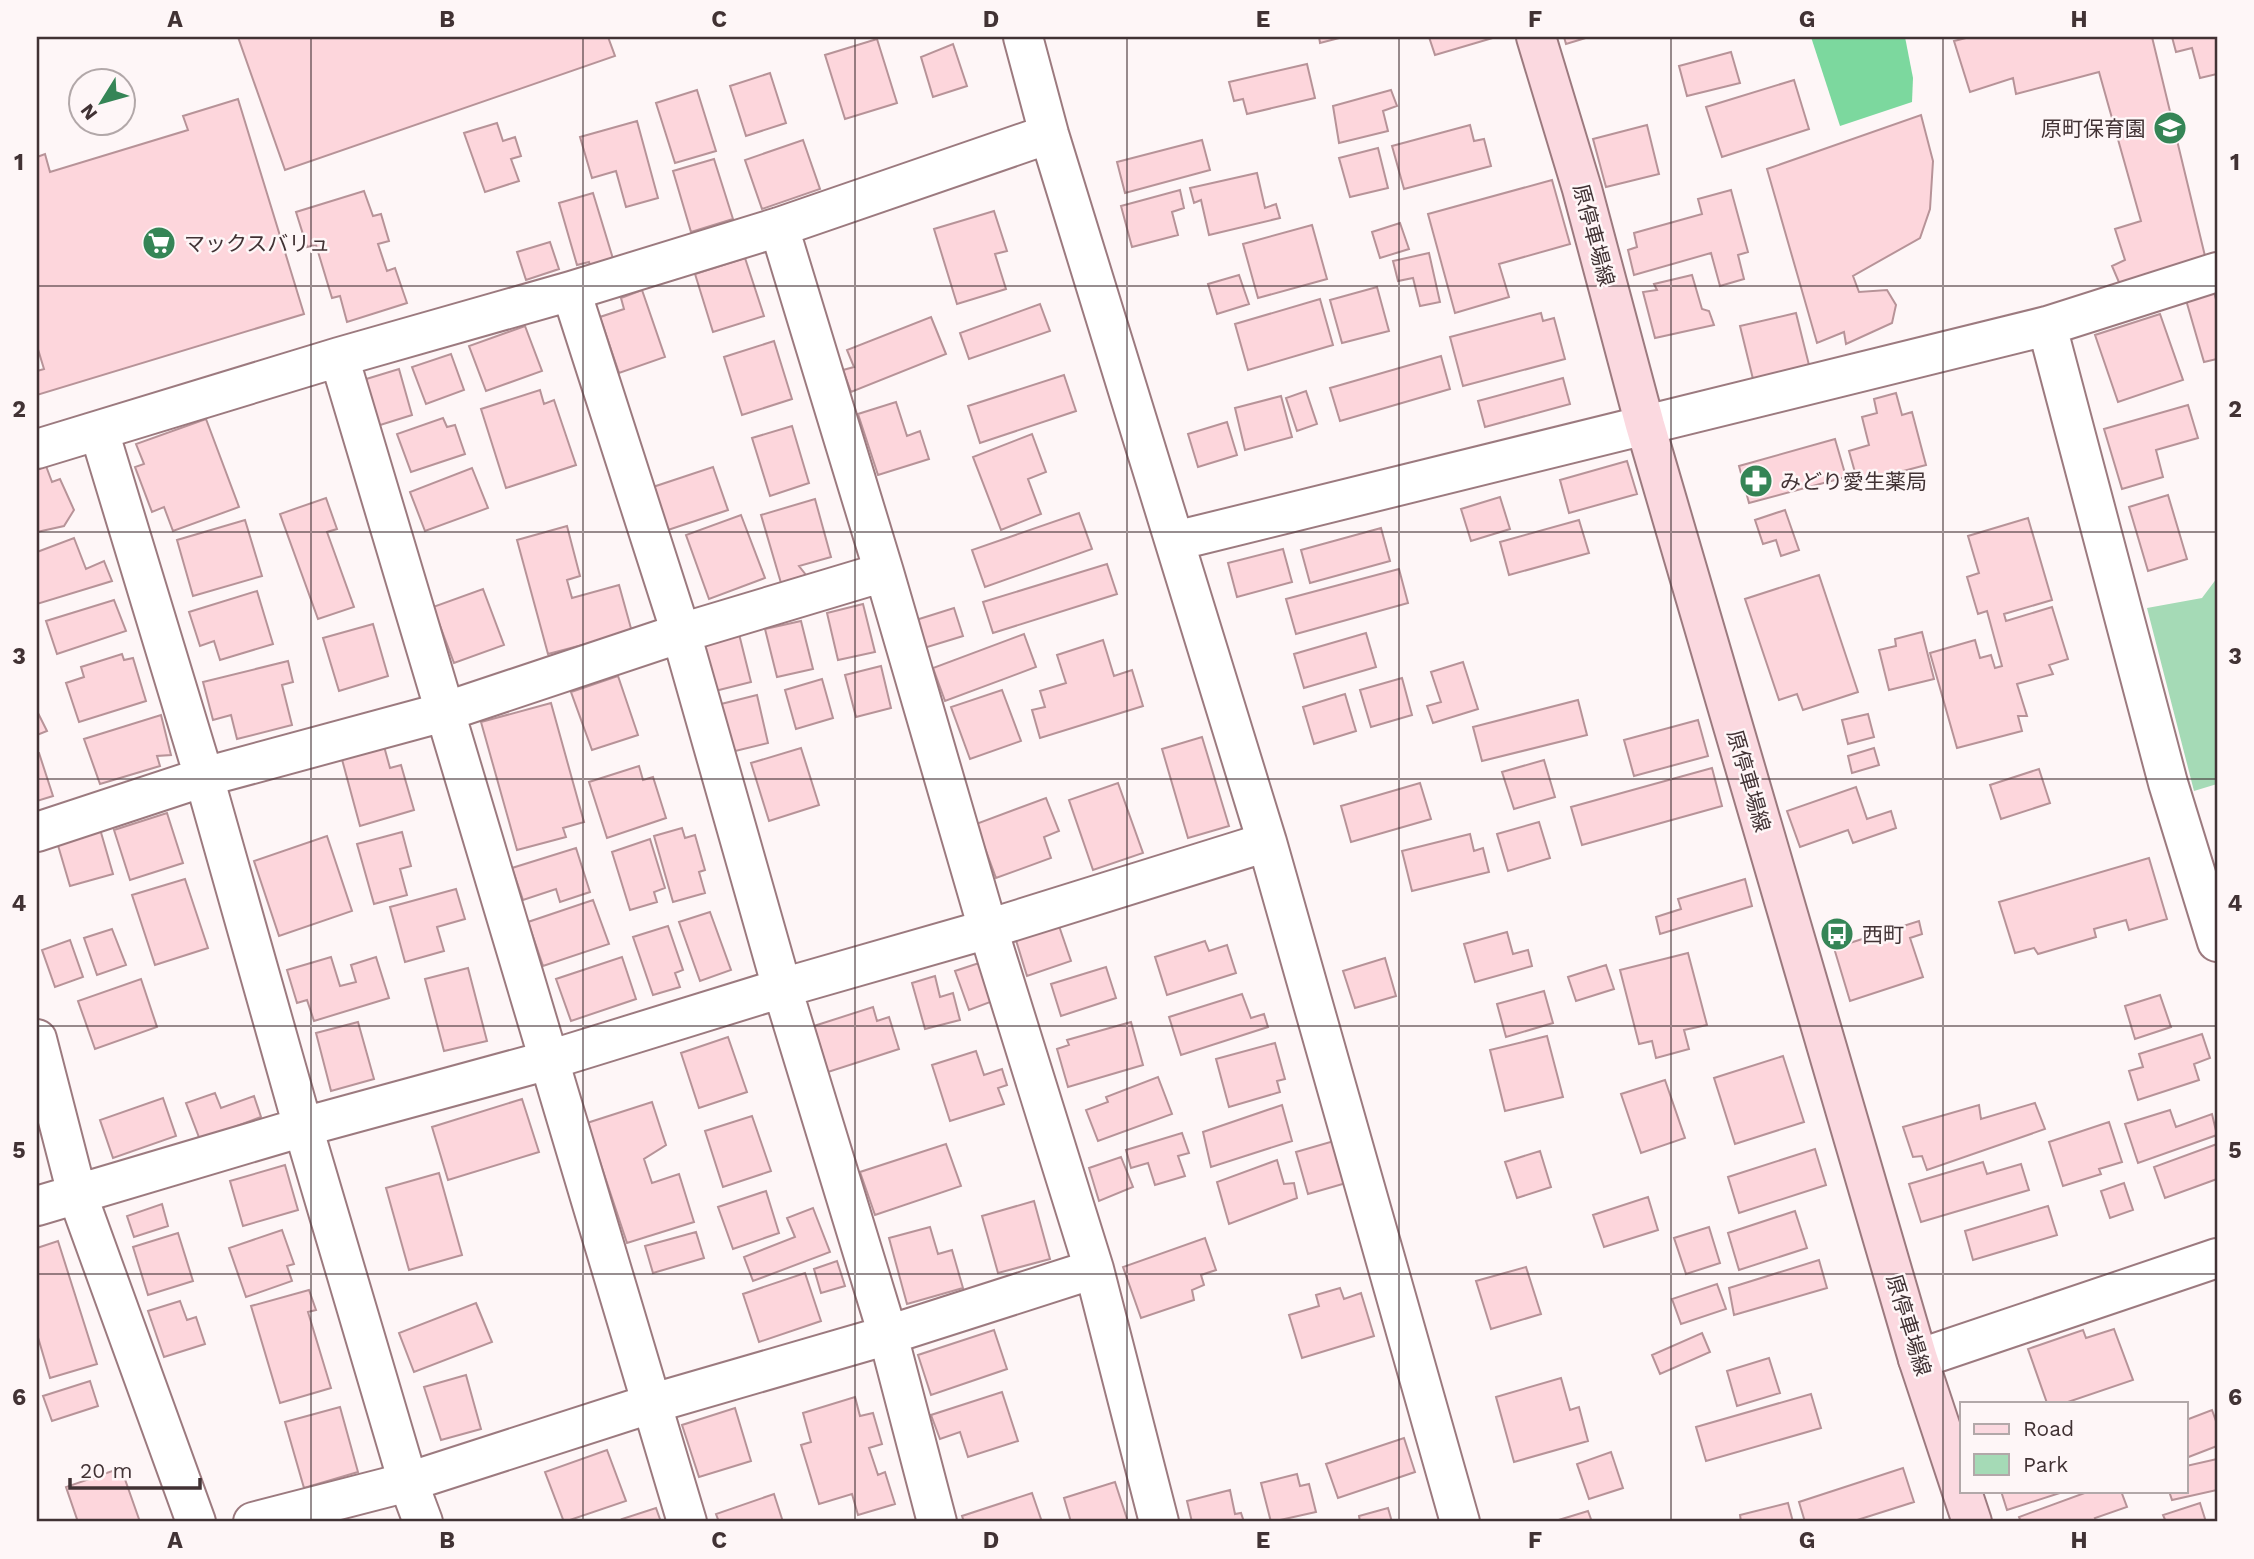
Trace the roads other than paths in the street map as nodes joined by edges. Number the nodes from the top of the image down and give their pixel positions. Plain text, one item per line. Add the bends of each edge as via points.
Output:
1 (1023, 37) edge
2 (1536, 37) edge
3 (1049, 134) junction
4 (779, 227) junction
5 (2217, 272) edge
6 (571, 291) junction
7 (2047, 326) junction
8 (339, 357) junction
9 (1645, 425) junction
10 (99, 431) junction
11 (37, 449) edge
12 (1175, 541) junction
13 (884, 572) junction
14 (681, 633) junction
15 (444, 712) junction
16 (204, 777) junction
17 (37, 832) edge
18 (1267, 842) junction
19 (988, 929) junction
20 (2217, 942) edge
21 (782, 988) junction
22 (37, 1039) edge
23 (549, 1060) junction
24 (303, 1127) junction
25 (77, 1194) junction
26 (37, 1206) edge
27 (2217, 1258) edge
28 (1094, 1269) junction
29 (888, 1335) junction
30 (1918, 1359) junction
31 (650, 1404) junction
32 (408, 1482) junction
33 (1960, 1486) edge
34 (1962, 1492) edge
35 (196, 1522) edge
36 (253, 1522) edge
37 (423, 1522) edge
38 (687, 1522) edge
39 (937, 1522) edge
40 (1159, 1522) edge
41 (1460, 1522) edge
42 (1972, 1522) edge

1 - 3 street
2 - 9 main road, 原停車場線
3 - 4 street
3 - 12 street
4 - 6 street
4 - 13 street
5 - 7 street
6 - 8 street
6 - 14 street
7 - 9 street
7 - 20 street via 2168,783
8 - 10 street
8 - 15 street
9 - 12 street
9 - 30 main road, 原停車場線
10 - 11 street
10 - 16 street
12 - 18 street
13 - 14 street
13 - 19 street
14 - 15 street
14 - 21 street
15 - 16 street
15 - 23 street
16 - 17 street
16 - 24 street
18 - 19 street
18 - 41 street
19 - 21 street
19 - 28 street
21 - 23 street
21 - 29 street
22 - 25 street
23 - 24 street
23 - 31 street
24 - 25 street
24 - 32 street
25 - 26 street
25 - 35 street
27 - 30 street
28 - 29 street
28 - 40 street
29 - 31 street
29 - 39 street
30 - 33 main road, 原停車場線
31 - 32 street
31 - 38 street
32 - 36 street
32 - 37 street
34 - 42 main road, 原停車場線

